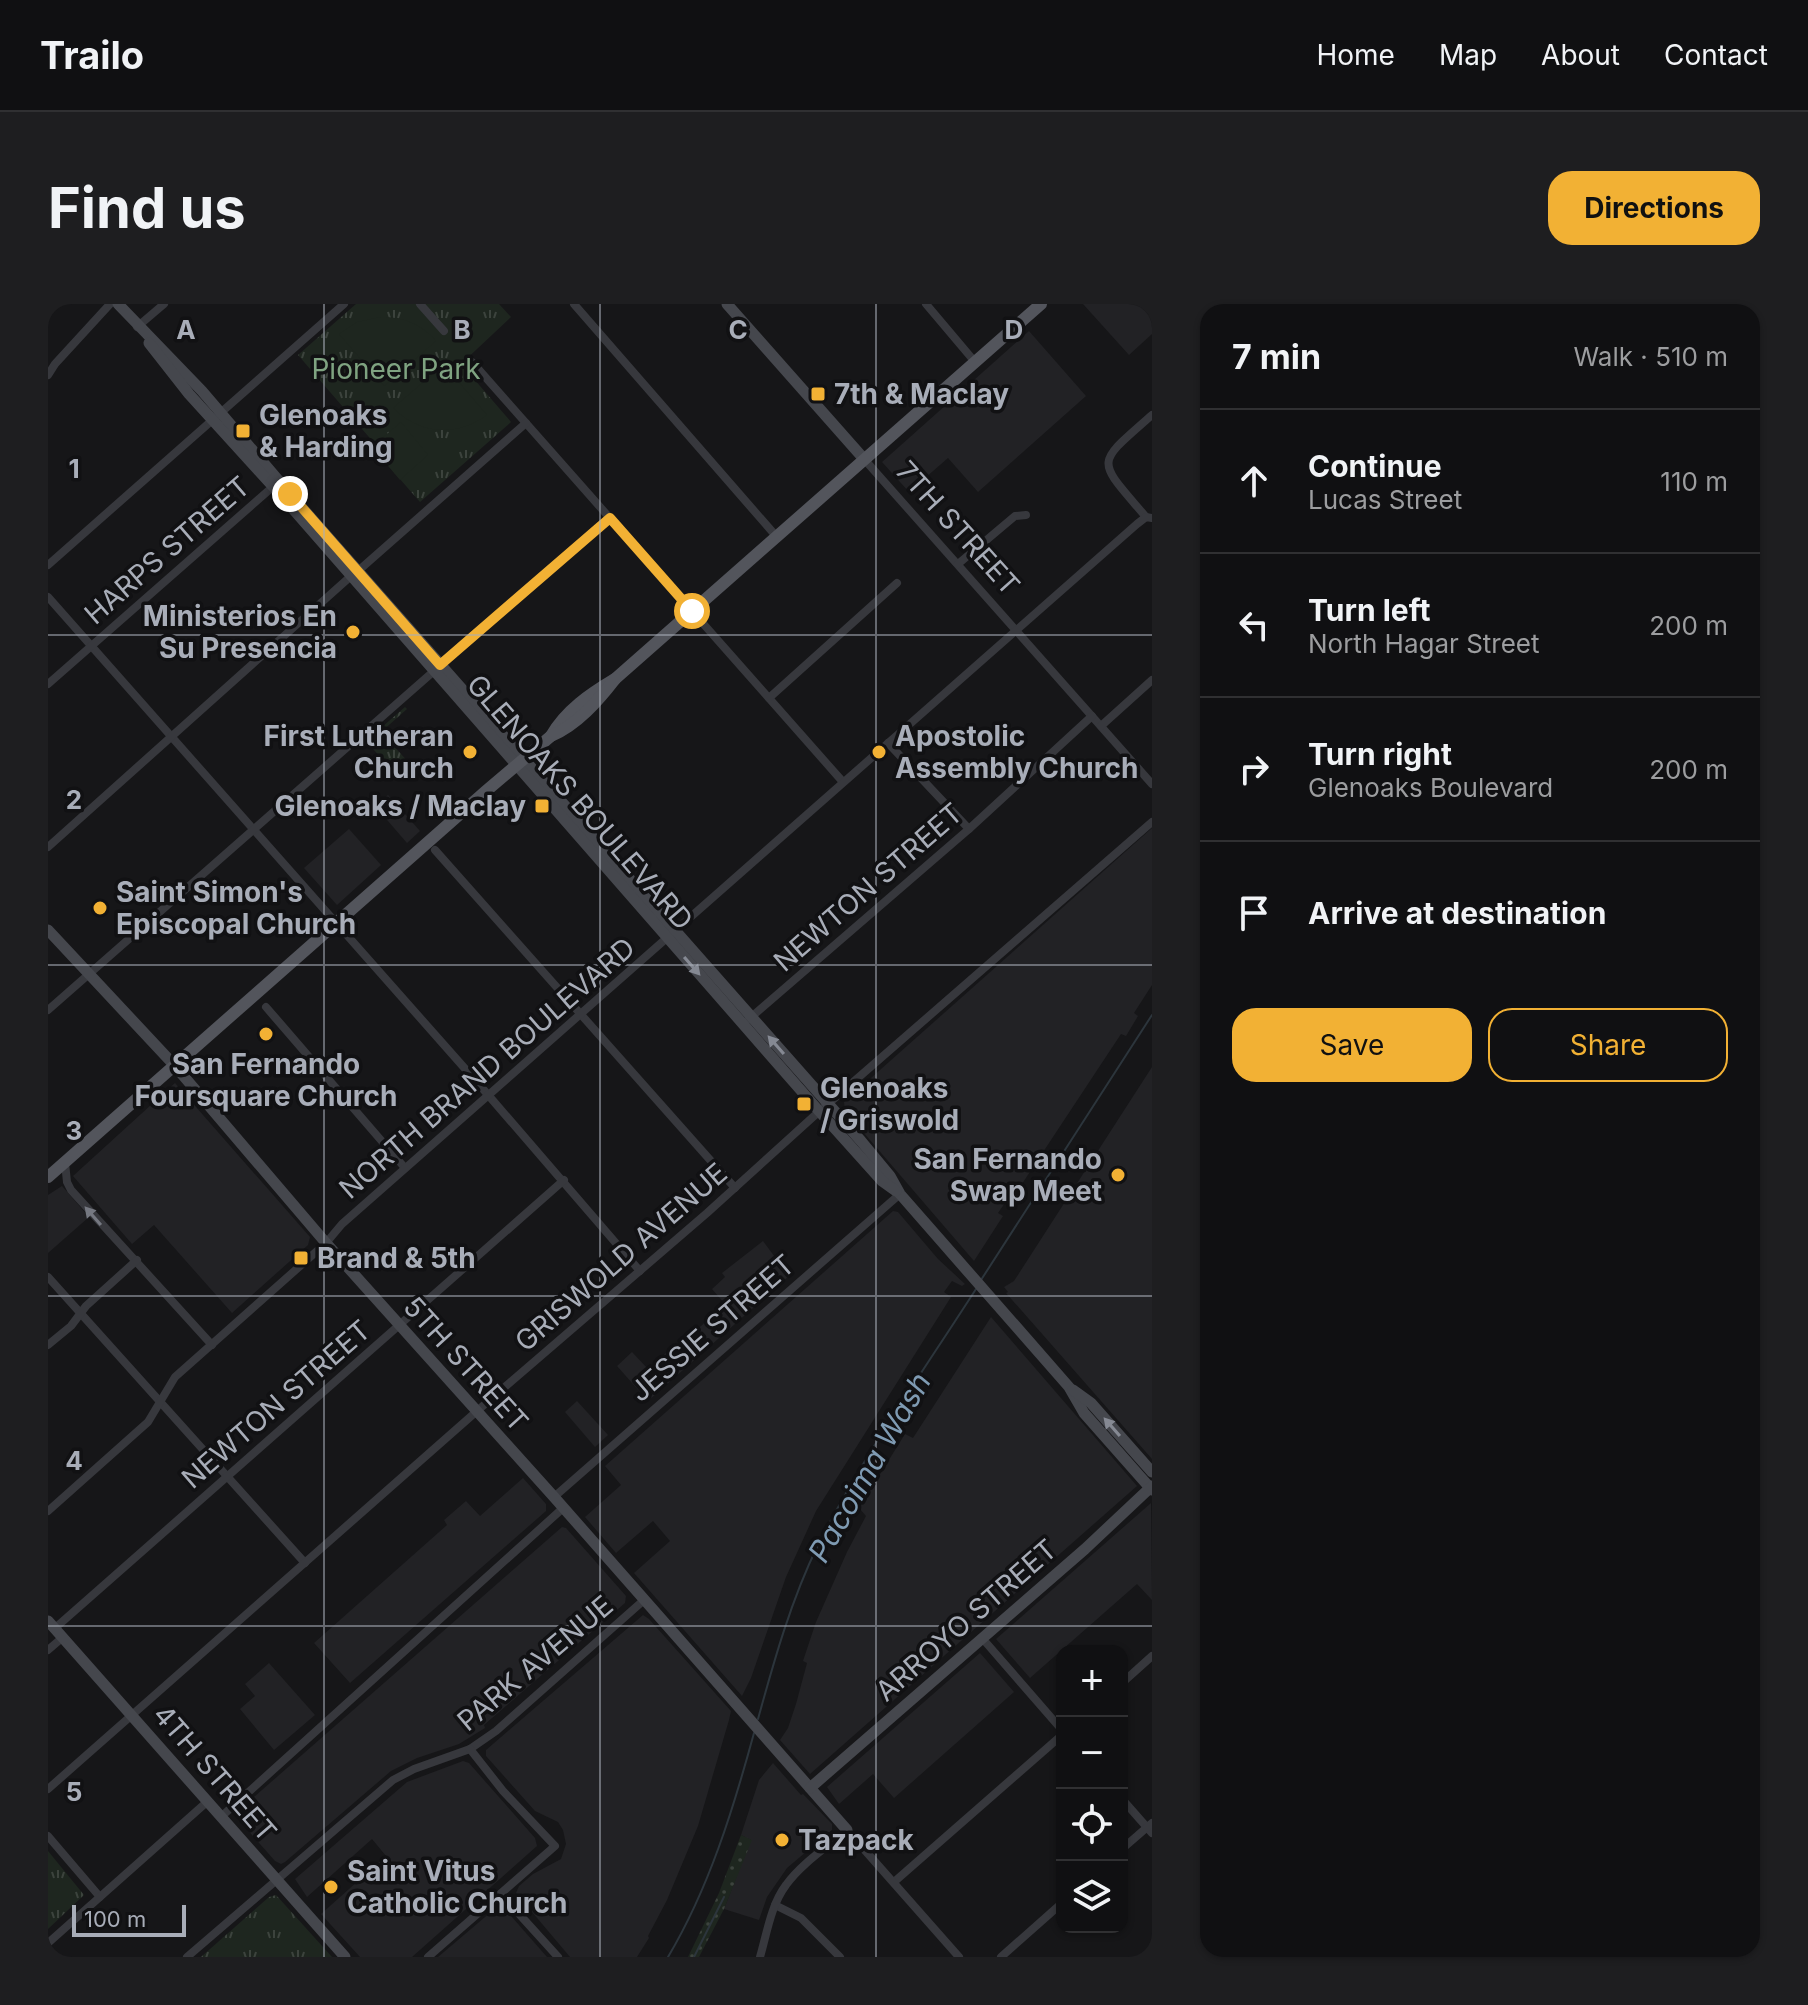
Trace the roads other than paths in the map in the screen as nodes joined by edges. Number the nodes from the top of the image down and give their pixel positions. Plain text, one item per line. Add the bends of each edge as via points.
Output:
1 (110, 304) edge
2 (118, 304) edge
3 (164, 304) edge
4 (344, 304) edge
5 (420, 304) edge
6 (574, 304) edge
7 (727, 304) edge
8 (926, 304) edge
9 (1041, 304) edge
10 (137, 327) junction
11 (444, 331) dead end
12 (472, 362) dead end
13 (975, 362) junction
14 (48, 375) edge
15 (1152, 415) edge
16 (216, 417) junction
17 (526, 423) junction
18 (864, 459) junction
19 (276, 484) junction
20 (1026, 515) dead end
21 (1149, 517) edge
22 (610, 518) junction
23 (776, 536) junction
24 (958, 564) junction
25 (48, 565) edge
26 (354, 573) junction
27 (897, 583) dead end
28 (48, 597) edge
29 (692, 611) junction
30 (1016, 630) junction
31 (91, 646) junction
32 (437, 668) junction
33 (1152, 680) edge
34 (48, 684) edge
35 (769, 698) junction
36 (1092, 716) junction
37 (1101, 726) junction
38 (172, 737) junction
39 (888, 743) junction
40 (521, 763) junction
41 (843, 782) junction
42 (1152, 784) edge
43 (1152, 822) edge
44 (254, 829) junction
45 (969, 829) junction
46 (48, 847) edge
47 (435, 850) dead end
48 (337, 923) junction
49 (48, 930) edge
50 (671, 934) junction
51 (88, 975) junction
52 (266, 1007) dead end
53 (48, 1010) edge
54 (581, 1014) junction
55 (747, 1021) junction
56 (175, 1066) junction
57 (489, 1095) junction
58 (823, 1107) junction
59 (65, 1163) junction
60 (405, 1168) junction
61 (48, 1177) edge
62 (564, 1180) junction
63 (735, 1188) junction
64 (900, 1194) junction
65 (326, 1243) junction
66 (137, 1260) junction
67 (640, 1271) junction
68 (48, 1277) edge
69 (80, 1312) junction
70 (399, 1325) junction
71 (48, 1345) edge
72 (212, 1345) junction
73 (1069, 1387) junction
74 (160, 1401) junction
75 (477, 1411) junction
76 (1152, 1472) edge
77 (228, 1475) junction
78 (1151, 1488) edge
79 (554, 1497) junction
80 (562, 1509) junction
81 (48, 1511) edge
82 (305, 1563) junction
83 (644, 1600) junction
84 (55, 1629) edge
85 (982, 1638) junction
86 (48, 1650) edge
87 (1152, 1656) edge
88 (1128, 1678) edge
89 (133, 1715) junction
90 (1056, 1726) edge
91 (1056, 1738) edge
92 (470, 1749) junction
93 (810, 1788) junction
94 (48, 1789) edge
95 (208, 1801) junction
96 (1128, 1805) edge
97 (222, 1816) junction
98 (1150, 1828) edge
99 (847, 1830) junction
100 (48, 1836) edge
101 (1128, 1844) edge
102 (275, 1879) junction
103 (894, 1882) junction
104 (501, 1894) junction
105 (100, 1897) junction
106 (775, 1905) junction
107 (1056, 1908) edge
108 (48, 1943) edge
109 (187, 1957) edge
110 (345, 1957) edge
111 (428, 1957) edge
112 (558, 1957) edge
113 (760, 1957) edge
114 (840, 1957) edge
115 (959, 1957) edge
116 (1001, 1957) edge

1 - 14 street
2 - 10 street, GLENOAKS BOULEVARD
3 - 10 street
4 - 16 street
5 - 11 street
6 - 23 street
7 - 18 street, 7TH STREET
8 - 13 street
9 - 13 main road
10 - 16 street, GLENOAKS BOULEVARD via 166,352
12 - 17 street
13 - 18 main road
15 - 21 street via 1110,452 1107,465
16 - 19 street, GLENOAKS BOULEVARD
16 - 25 street
17 - 22 street
17 - 26 street
18 - 23 main road
18 - 24 street, 7TH STREET
19 - 26 street, GLENOAKS BOULEVARD
19 - 31 street, HARPS STREET
20 - 24 street via 1015,516
21 - 30 street, NORTH BRAND BOULEVARD
22 - 29 street
22 - 32 street
23 - 29 main road
24 - 30 street, 7TH STREET
26 - 32 street, GLENOAKS BOULEVARD
26 - 38 street
27 - 35 street
28 - 31 street
29 - 35 street
29 - 40 main road via 615,679 589,694
30 - 36 street, 7TH STREET
30 - 39 street, NORTH BRAND BOULEVARD
31 - 34 street, HARPS STREET
31 - 38 street
32 - 40 street, GLENOAKS BOULEVARD
32 - 44 street
33 - 37 street
35 - 41 street
36 - 37 street, 7TH STREET
36 - 45 street, NEWTON STREET
37 - 42 street, 7TH STREET
38 - 44 street
38 - 46 street
39 - 41 street, NORTH BRAND BOULEVARD
39 - 45 street
40 - 48 main road
40 - 50 street, GLENOAKS BOULEVARD
41 - 50 street, NORTH BRAND BOULEVARD
43 - 58 street, GRISWOLD AVENUE
44 - 48 street
44 - 51 street
45 - 55 street, NEWTON STREET
47 - 54 street
48 - 56 main road
48 - 57 street
49 - 51 street, 5TH STREET
50 - 54 street, NORTH BRAND BOULEVARD
50 - 55 street, GLENOAKS BOULEVARD
51 - 53 street
51 - 56 street, 5TH STREET
52 - 60 street
54 - 57 street, NORTH BRAND BOULEVARD
54 - 63 street
55 - 58 street, GLENOAKS BOULEVARD
56 - 59 main road
56 - 65 street, 5TH STREET
57 - 60 street, NORTH BRAND BOULEVARD
57 - 62 street
58 - 63 street, GRISWOLD AVENUE
58 - 64 street, GLENOAKS BOULEVARD via 890,1176
59 - 61 main road
66 -> 59 street via 71,1190
60 - 65 street, NORTH BRAND BOULEVARD
62 - 67 street
62 - 70 street, NEWTON STREET
63 - 67 street, GRISWOLD AVENUE
64 - 73 street, GLENOAKS BOULEVARD
64 - 79 street, JESSIE STREET
65 - 70 street, 5TH STREET
65 - 72 street, NORTH BRAND BOULEVARD
66 - 69 street
66 - 72 street
67 - 75 street, GRISWOLD AVENUE
68 - 69 street
69 - 71 street
69 - 74 street
70 - 75 street, 5TH STREET
70 - 77 street, NEWTON STREET
72 - 74 street, NORTH BRAND BOULEVARD via 172,1380
76 -> 73 street, GLENOAKS BOULEVARD via 1091,1403
73 - 78 street, GLENOAKS BOULEVARD via 1084,1413
74 - 77 street
74 - 81 street, NORTH BRAND BOULEVARD via 148,1422
75 - 79 street, 5TH STREET
75 - 82 street, GRISWOLD AVENUE
77 - 82 street
77 - 84 street, NEWTON STREET
78 - 85 street, ARROYO STREET
79 - 80 street, 5TH STREET
80 - 83 street, 5TH STREET
80 - 97 street
82 - 89 street, GRISWOLD AVENUE
83 - 92 street, PARK AVENUE
83 - 93 street, 5TH STREET
84 - 86 street, NEWTON STREET
84 - 89 street, 4TH STREET
85 - 90 street
85 - 93 street, ARROYO STREET
87 - 88 street
89 - 94 street, GRISWOLD AVENUE
89 - 95 street, 4TH STREET
91 - 103 street
92 - 102 street, PARK AVENUE via 393,1780
92 - 104 street via 555,1846
93 - 99 street, 5TH STREET
95 - 97 street, 4TH STREET
95 - 105 street
96 - 98 street
97 - 102 street, 4TH STREET
98 - 101 street
99 - 103 street
99 - 106 street via 792,1877
100 - 105 street
102 - 109 street, PARK AVENUE
102 - 110 street, 4TH STREET
103 - 115 street
104 - 111 street
104 - 112 street
105 - 108 street
106 - 113 street
106 - 114 street via 801,1918
107 - 116 street

